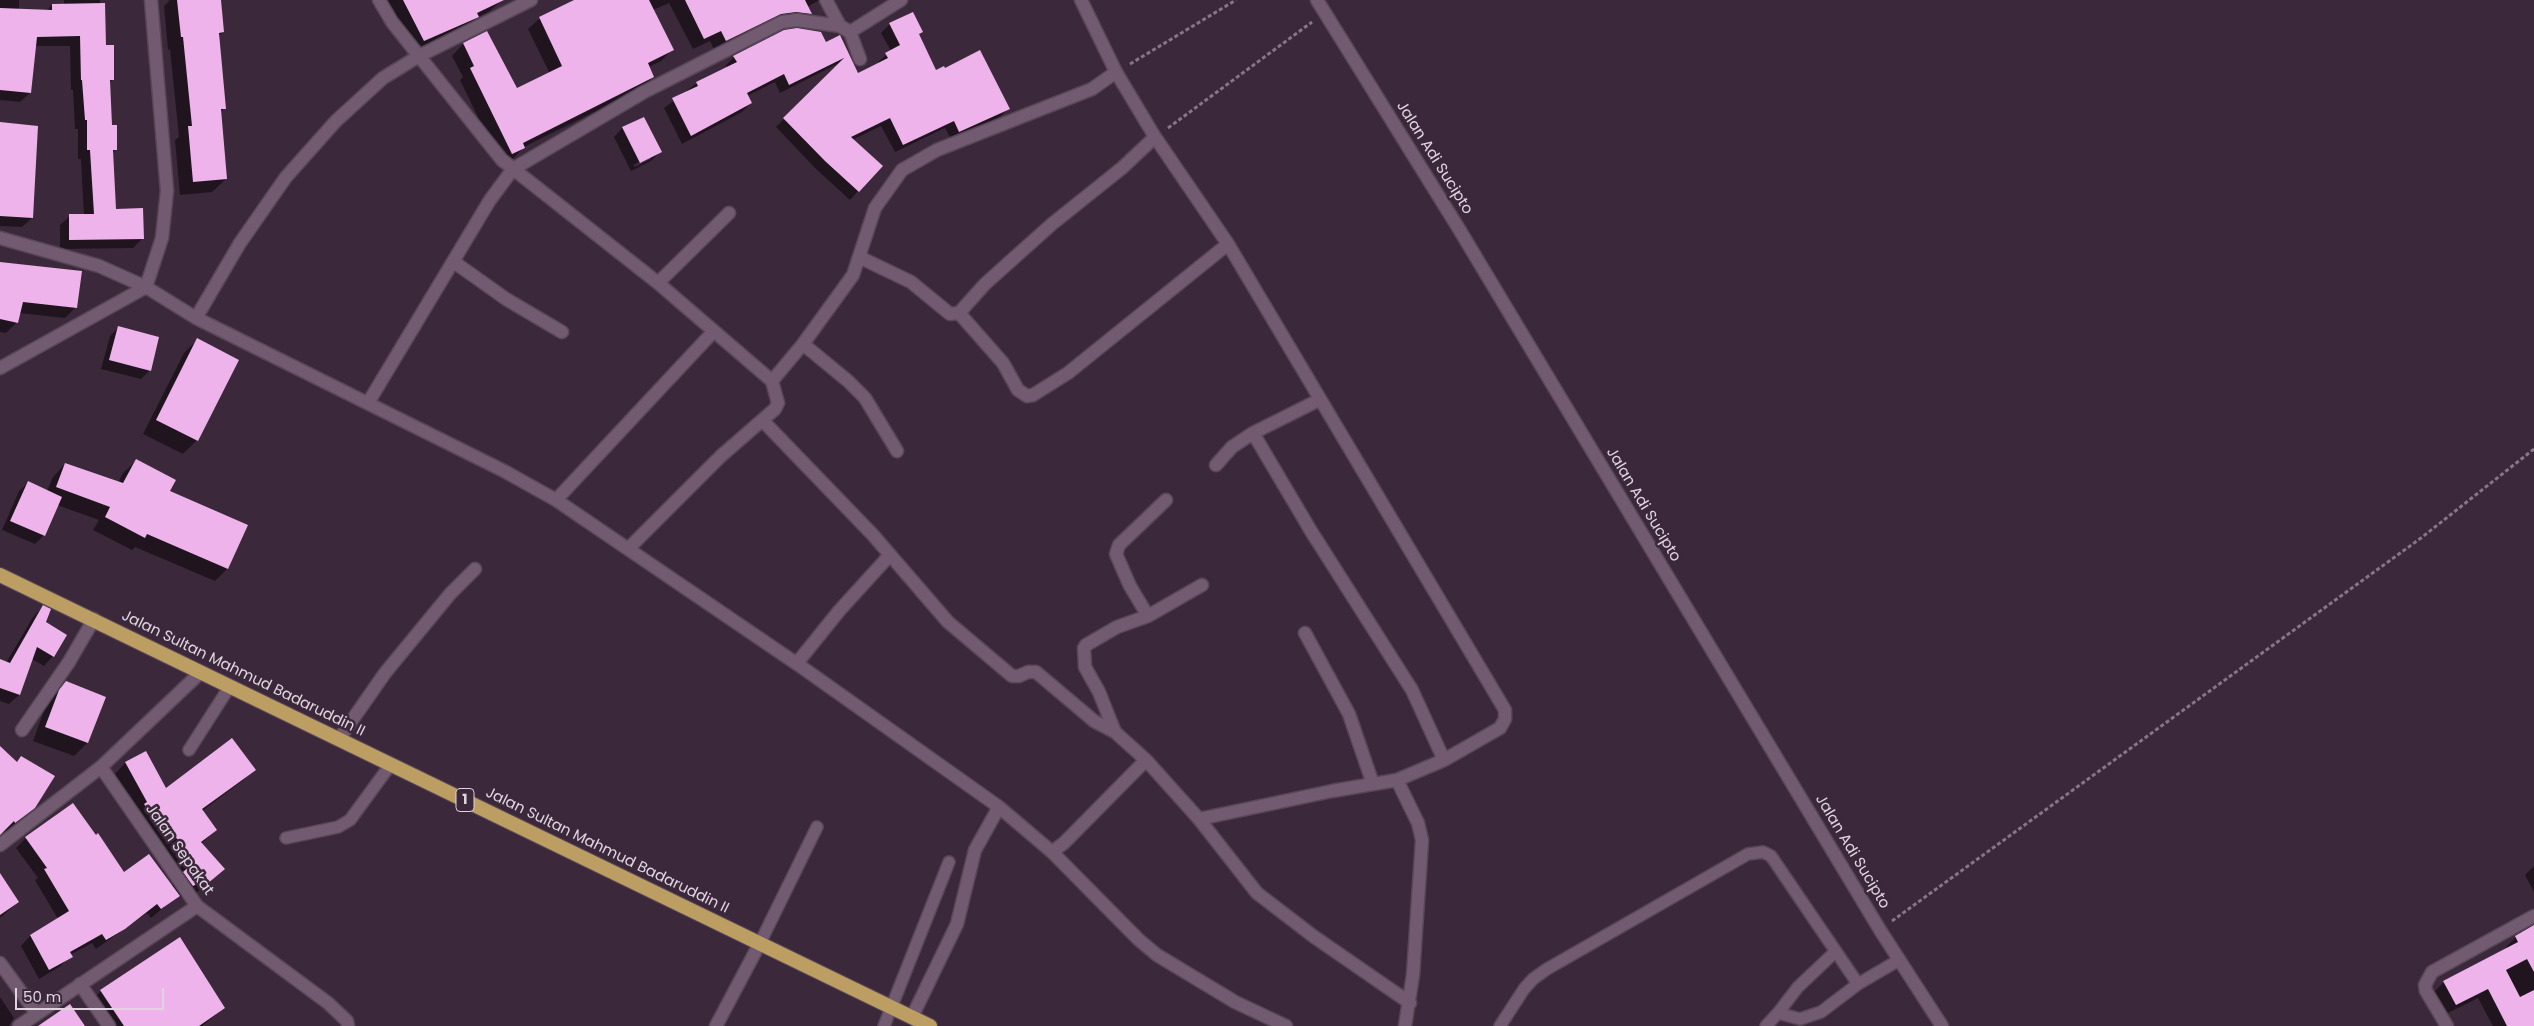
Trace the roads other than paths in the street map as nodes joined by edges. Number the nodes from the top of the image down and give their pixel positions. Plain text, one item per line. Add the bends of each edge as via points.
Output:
1 (151, 0) edge
2 (379, 0) edge
3 (532, 0) edge
4 (826, 0) edge
5 (901, 0) edge
6 (1081, 0) edge
7 (1317, 0) edge
8 (845, 29) junction
9 (419, 56) junction
10 (860, 59) dead end
11 (1116, 72) junction
12 (1155, 137) junction
13 (513, 169) junction
14 (729, 213) dead end
15 (0, 238) edge
16 (1228, 244) junction
17 (859, 257) junction
18 (454, 262) junction
19 (658, 283) junction
20 (146, 287) junction
21 (959, 313) junction
22 (196, 318) junction
23 (562, 332) dead end
24 (713, 332) junction
25 (803, 344) junction
26 (0, 367) edge
27 (772, 381) junction
28 (1320, 400) junction
29 (368, 403) junction
30 (763, 421) junction
31 (1253, 433) junction
32 (897, 451) dead end
33 (1216, 465) dead end
34 (556, 500) junction
35 (1166, 500) dead end
36 (629, 548) junction
37 (889, 556) junction
38 (475, 569) dead end
39 (0, 575) edge
40 (1202, 585) dead end
41 (1148, 616) junction
42 (94, 619) junction
43 (1305, 633) dead end
44 (797, 663) junction
45 (201, 672) junction
46 (230, 686) junction
47 (22, 730) dead end
48 (1115, 732) junction
49 (339, 739) junction
50 (189, 750) dead end
51 (1146, 760) junction
52 (1444, 760) junction
53 (391, 764) junction
54 (100, 767) junction
55 (1397, 780) junction
56 (1374, 784) junction
57 (999, 807) junction
58 (1199, 819) junction
59 (817, 827) dead end
60 (286, 838) dead end
61 (0, 844) edge
62 (1052, 852) junction
63 (949, 862) dead end
64 (197, 906) junction
65 (2534, 916) edge
66 (760, 943) junction
67 (1835, 952) junction
68 (1899, 960) junction
69 (0, 963) edge
70 (80, 984) junction
71 (1858, 984) junction
72 (1410, 1003) junction
73 (892, 1008) junction
74 (1778, 1013) junction
75 (37, 1014) junction
76 (912, 1017) junction
77 (19, 1026) edge
78 (109, 1026) edge
79 (348, 1026) edge
80 (716, 1026) edge
81 (884, 1026) edge
82 (930, 1026) edge
83 (1286, 1026) edge
84 (1405, 1026) edge
85 (1500, 1026) edge
86 (1766, 1026) edge
87 (1942, 1026) edge
88 (2447, 1026) edge

1 - 20 street via 167,191 162,238
2 - 9 street
3 - 9 street
4 - 8 street
5 - 8 street
6 - 11 street
7 - 68 street, Jalan Adi Sucipto via 1459,229
8 - 10 street
8 - 13 street via 797,20 782,22 644,92
9 - 13 street via 502,160
9 - 22 street via 383,78 336,121 286,177 240,243
11 - 12 street
11 - 17 street via 1092,88 937,150 902,170 875,208
12 - 16 street
12 - 21 street via 1052,224
13 - 18 street via 490,200
13 - 19 street
14 - 19 street
15 - 20 street via 99,266
16 - 21 street via 1068,373 1032,395 1027,396 1018,390 1003,363
16 - 28 street
17 - 21 street via 911,282 950,314
17 - 25 street via 853,275
18 - 23 street via 506,300
18 - 29 street
19 - 24 street
20 - 22 street
20 - 26 street
22 - 29 street
24 - 27 street
24 - 34 street
25 - 27 street
25 - 32 street via 865,398
27 - 30 street via 778,403
28 - 31 street
28 - 52 street via 1505,710 1500,728
29 - 34 street
30 - 36 street via 721,456
30 - 37 street
31 - 33 street via 1232,447
31 - 52 street via 1412,690
34 - 36 street
35 - 41 street via 1119,545 1116,554
36 - 44 street
37 - 44 street
37 - 48 street via 948,622 1006,672 1012,676 1036,672 1094,721
38 - 49 street via 450,594 386,673
39 - 42 highway, Jalan Sultan Mahmud Badaruddin II / 1
40 - 41 street
41 - 48 street via 1117,627 1084,648 1085,667
42 - 45 highway, Jalan Sultan Mahmud Badaruddin II / 1
42 - 47 street
43 - 56 street via 1349,714
44 - 57 street
45 - 46 highway, Jalan Sultan Mahmud Badaruddin II / 1
45 - 54 street
46 - 49 highway, Jalan Sultan Mahmud Badaruddin II / 1
46 - 50 lane
48 - 51 street
49 - 53 highway, Jalan Sultan Mahmud Badaruddin II / 1
51 - 58 street
51 - 62 street
52 - 55 street
53 - 60 lane via 350,820 338,827
53 - 66 highway, Jalan Sultan Mahmud Badaruddin II / 1
54 - 61 street
54 - 64 street, Jalan Sepakat
55 - 56 street
55 - 72 street via 1418,823 1422,840
56 - 58 street
57 - 62 street
57 - 76 street via 974,850 957,924
58 - 72 street via 1257,893
59 - 66 lane
62 - 83 street via 1158,955 1235,1002
63 - 73 lane
64 - 70 street
64 - 79 street, Jalan Sepakat via 328,1003 347,1021
65 - 88 street via 2432,972 2425,985 2426,990
66 - 73 highway, Jalan Sultan Mahmud Badaruddin II / 1
66 - 80 street
67 - 71 lane
67 - 74 lane via 1798,987
67 - 85 lane via 1771,856 1763,852 1748,854 1532,979
68 - 71 lane
68 - 87 street, Jalan Adi Sucipto
69 - 75 street
70 - 75 street
70 - 78 street
71 - 74 lane via 1810,1016 1800,1019
72 - 84 street
73 - 76 highway, Jalan Sultan Mahmud Badaruddin II / 1
73 - 81 lane
74 - 86 lane
75 - 77 street
76 - 82 highway, Jalan Sultan Mahmud Badaruddin II / 1

